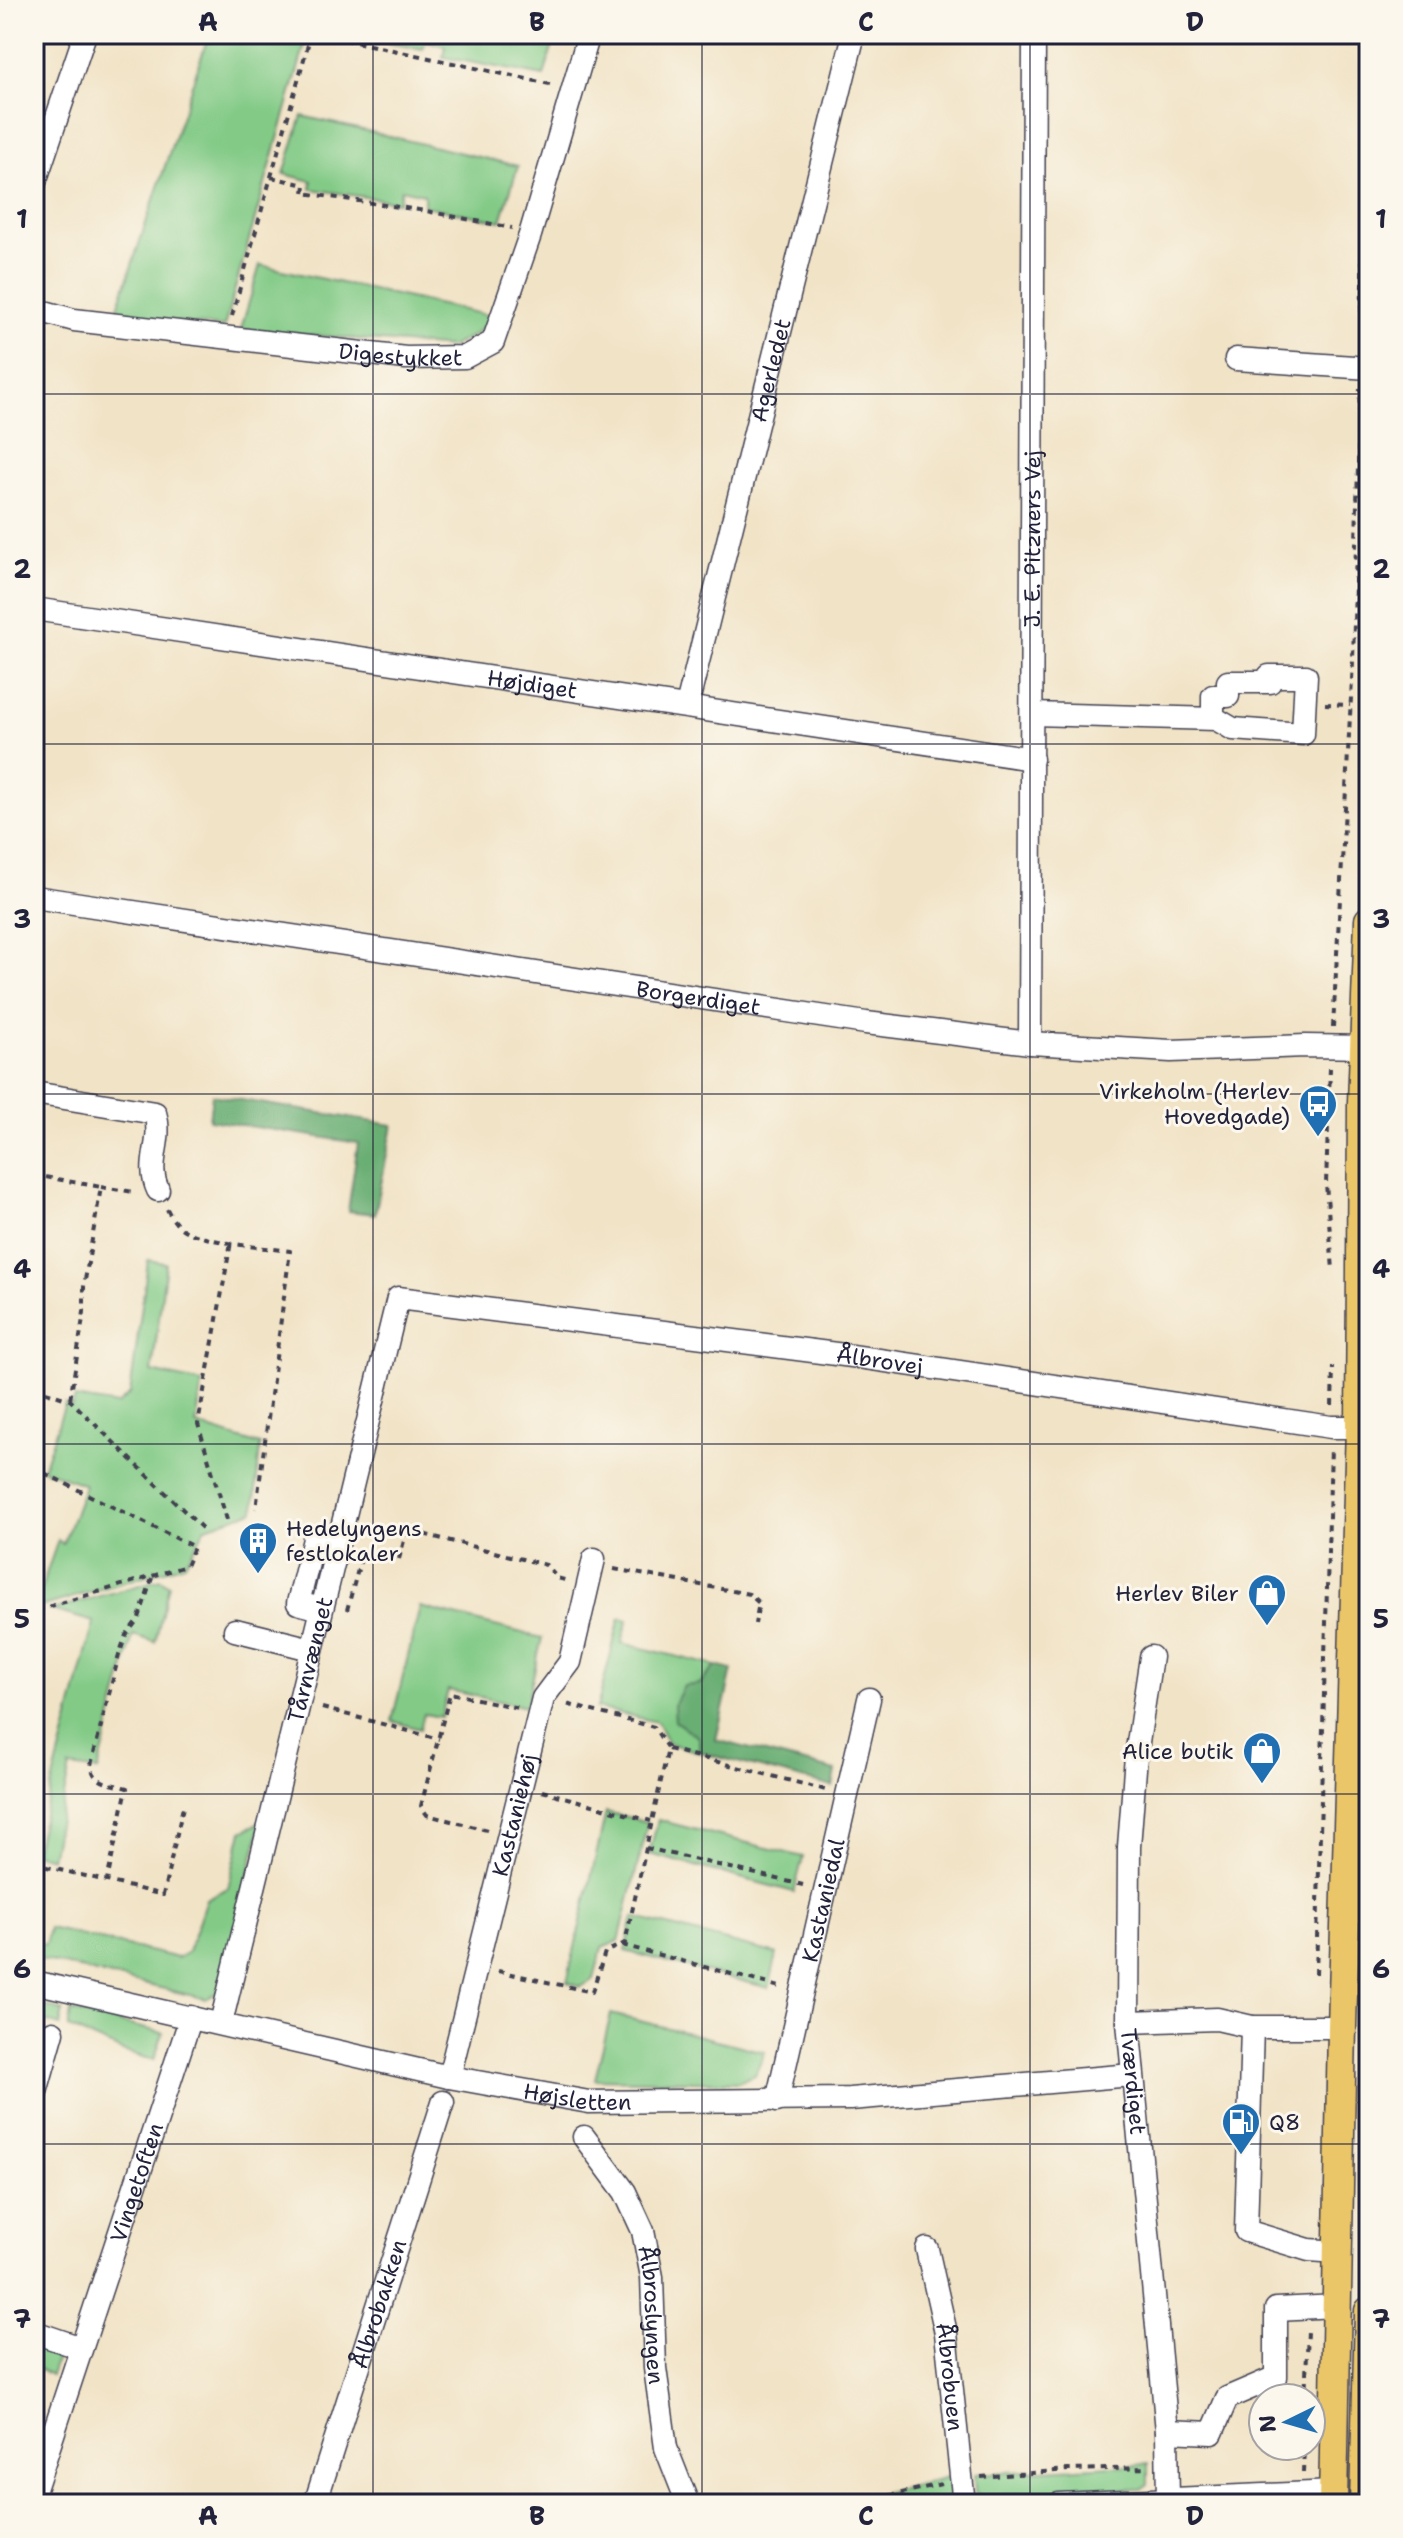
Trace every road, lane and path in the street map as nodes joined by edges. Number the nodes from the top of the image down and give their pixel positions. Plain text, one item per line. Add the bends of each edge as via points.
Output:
1 (85, 34) edge
2 (311, 34) edge
3 (334, 34) edge
4 (589, 34) edge
5 (854, 34) edge
6 (1034, 34) edge
7 (572, 88) junction
8 (271, 177) junction
9 (34, 185) edge
10 (530, 235) junction
11 (34, 309) edge
12 (226, 338) junction
13 (1236, 359) dead end
14 (1369, 368) edge
15 (34, 609) edge
16 (687, 706) junction
17 (1032, 714) junction
18 (1213, 719) junction
19 (1032, 759) junction
20 (34, 897) edge
21 (1369, 920) edge
22 (1030, 1043) junction
23 (1366, 1047) edge
24 (34, 1093) edge
25 (34, 1175) edge
26 (101, 1187) junction
27 (159, 1193) junction
28 (231, 1242) junction
29 (398, 1298) joint
30 (34, 1388) edge
31 (70, 1400) junction
32 (1360, 1427) junction
33 (34, 1468) edge
34 (256, 1509) dead end
35 (227, 1520) dead end
36 (206, 1532) dead end
37 (363, 1551) dead end
38 (399, 1559) dead end
39 (594, 1562) joint
40 (152, 1578) junction
41 (588, 1587) junction
42 (34, 1611) edge
43 (344, 1624) dead end
44 (755, 1624) dead end
45 (235, 1630) dead end
46 (311, 1649) junction
47 (1151, 1657) dead end
48 (325, 1694) dead end
49 (869, 1699) dead end
50 (541, 1705) junction
51 (439, 1739) junction
52 (668, 1749) junction
53 (521, 1785) junction
54 (847, 1795) junction
55 (183, 1807) dead end
56 (651, 1821) junction
57 (509, 1835) junction
58 (646, 1848) junction
59 (34, 1864) edge
60 (107, 1881) junction
61 (825, 1890) junction
62 (621, 1944) junction
63 (476, 1966) junction
64 (34, 1982) edge
65 (802, 1993) junction
66 (191, 2017) junction
67 (1128, 2022) junction
68 (221, 2023) junction
69 (1252, 2027) junction
70 (1342, 2027) junction
71 (53, 2032) dead end
72 (1132, 2075) junction
73 (449, 2077) junction
74 (34, 2099) edge
75 (777, 2101) junction
76 (443, 2102) dead end
77 (584, 2137) dead end
78 (927, 2249) dead end
79 (1338, 2252) junction
80 (1337, 2306) junction
81 (1369, 2311) edge
82 (34, 2332) edge
83 (81, 2348) junction
84 (1167, 2431) junction
85 (1168, 2468) junction
86 (962, 2479) junction
87 (34, 2492) edge
88 (1333, 2498) edge
89 (1168, 2501) edge
90 (315, 2504) edge
91 (688, 2504) edge
92 (854, 2504) edge
93 (964, 2504) edge
94 (1059, 2504) edge
95 (1364, 2504) edge

1 - 9 street
2 - 8 path
3 - 7 path
4 - 7 street, Digestykket
5 - 16 street, Agerledet
6 - 17 street, J. E. Pitzners Vej
7 - 10 street, Digestykket
8 - 10 path via 305,185 304,193 426,211
8 - 12 path
10 - 12 street, Digestykket via 493,342 465,357 406,358
11 - 12 street, Digestykket via 74,320
13 - 14 street
15 - 16 street, Højdiget
16 - 19 street, Højdiget
17 - 18 street
17 - 19 street, J. E. Pitzners Vej
18 - 18 street via 1233,729 1303,734 1306,676 1228,682 1228,696 1213,696
19 - 22 street, J. E. Pitzners Vej
20 - 22 street, Borgerdiget
21 - 23 main road
22 - 23 street, Borgerdiget via 1171,1051
23 - 32 main road
24 - 27 street via 155,1113 160,1129 151,1175
25 - 26 path
26 - 27 path
26 - 31 path
27 - 28 path via 175,1223 188,1232
28 - 34 path via 290,1251
28 - 35 path via 198,1424
29 - 32 street, Ålbrovej
29 - 46 street, Tårnvænget
30 - 31 path
31 - 36 path
32 - 70 main road
33 - 40 path via 194,1547 186,1566
37 - 43 path
38 - 41 path via 407,1530 546,1565 557,1578
39 - 41 street, Kastaniehøj
39 - 44 path via 749,1594 759,1603
40 - 42 path
40 - 60 path via 119,1655 91,1765 98,1780 127,1788
41 - 50 street, Kastaniehøj via 570,1662
45 - 46 street
46 - 68 street, Tårnvænget
47 - 67 street, Tværdiget via 1129,1847
48 - 51 path via 321,1708
49 - 54 street, Kastaniedal
50 - 51 path via 450,1693
50 - 52 path via 654,1727
50 - 53 street, Kastaniehøj
51 - 57 path via 421,1806 427,1815
52 - 54 path
52 - 56 path
53 - 56 path
53 - 57 street, Kastaniehøj
54 - 61 street, Kastaniedal
55 - 60 path via 163,1895
56 - 58 path
57 - 63 street, Kastaniehøj
58 - 61 path
58 - 62 path
59 - 60 path
61 - 65 street, Kastaniedal
62 - 63 path via 605,1952 592,1992
62 - 65 path
63 - 73 street, Kastaniehøj
64 - 66 street, Højsletten
65 - 75 street, Kastaniedal
66 - 68 street, Højsletten
66 - 83 street, Vingetoften
67 - 69 street via 1217,2019
67 - 72 street, Tværdiget
68 - 73 street, Højsletten
69 - 70 street
69 - 79 street via 1246,2231 1309,2250
70 - 79 main road
71 - 74 street
72 - 75 street, Højsletten
72 - 84 street, Tværdiget
73 - 75 street, Højsletten via 589,2102
76 - 90 street, Ålbrobakken
77 - 91 street, Ålbroslyngen via 625,2192 643,2231 652,2277 655,2368 666,2448
78 - 86 street, Ålbrobuen via 946,2333
79 - 80 main road
80 - 84 street via 1276,2309 1276,2377 1227,2398 1212,2433
80 - 88 main road
81 - 95 main road
82 - 83 street
83 - 87 street, Vingetoften
84 - 85 street, Tværdiget
85 - 86 path
85 - 89 street, Tværdiget
86 - 92 path
86 - 93 street, Ålbrobuen
88 - 89 street
89 - 94 street

